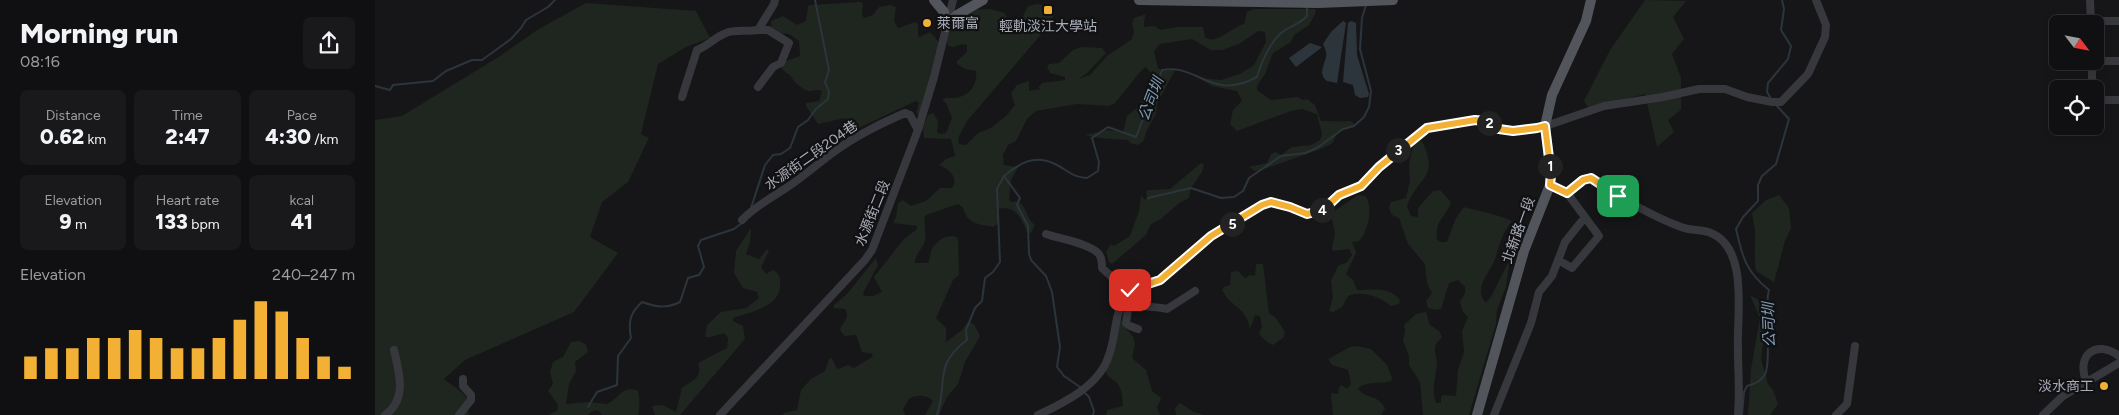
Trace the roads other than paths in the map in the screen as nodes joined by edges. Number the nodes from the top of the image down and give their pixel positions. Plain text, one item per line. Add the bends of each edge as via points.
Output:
1 (775, 0) edge
2 (933, 0) edge
3 (953, 0) edge
4 (983, 0) edge
5 (1139, 0) edge
6 (1393, 0) edge
7 (1591, 0) edge
8 (1816, 0) edge
9 (2090, 0) edge
10 (1380, 1) edge
11 (2091, 15) edge
12 (2119, 21) edge
13 (2104, 22) edge
14 (946, 27) junction
15 (758, 30) junction
16 (2104, 61) edge
17 (2119, 61) edge
18 (758, 88) dead end
19 (682, 96) dead end
20 (2104, 100) edge
21 (2119, 100) edge
22 (1545, 126) junction
23 (918, 130) junction
24 (1550, 185) junction
25 (1567, 193) junction
26 (1585, 217) junction
27 (742, 220) dead end
28 (1046, 234) dead end
29 (1558, 260) junction
30 (1195, 291) dead end
31 (1127, 299) junction
32 (1137, 328) dead end
33 (1855, 346) dead end
34 (394, 350) dead end
35 (2119, 356) edge
36 (2119, 363) edge
37 (463, 379) dead end
38 (2086, 382) junction
39 (385, 415) edge
40 (459, 415) edge
41 (720, 415) edge
42 (1039, 415) edge
43 (1477, 415) edge
44 (1494, 415) edge
45 (1738, 415) edge
46 (1836, 415) edge
47 (2043, 415) edge

1 - 15 street
2 - 14 main road via 944,12
3 - 14 street, 水源街二段
4 - 14 main road via 957,15
5 - 10 main road
6 - 10 main road
7 - 22 main road, 北新路一段 via 1586,21 1552,95
8 - 22 street via 1826,25 1825,36 1808,74 1781,102 1747,97 1725,89 1699,89 1604,106
9 - 11 street
12 - 13 street
14 - 23 street, 水源街二段
15 - 18 street via 768,30 789,43 781,63 773,67
15 - 19 street via 725,33 697,50
16 - 17 street
20 - 21 street
22 - 24 main road, 北新路一段
22 - 31 street via 1513,131 1475,120 1427,128 1361,186 1339,195 1323,210 1307,214 1271,202 1262,205 1211,236 1160,280 1130,290
23 - 27 street, 水源街二段204巷 via 910,115 905,113 873,127 751,210
23 - 41 street, 水源街二段 via 872,250
24 - 25 street
24 - 43 main road, 北新路一段 via 1524,251
25 - 26 street
25 - 45 street via 1583,180 1591,178 1650,213 1683,228 1712,233 1725,244 1740,286 1737,348 1741,388
26 - 29 street via 1565,242
26 - 29 street via 1599,236 1572,268
28 - 31 street via 1098,253 1102,259 1101,268 1125,289
29 - 44 street via 1539,292 1531,322
30 - 31 street via 1167,309 1145,307
31 - 32 street via 1126,323
31 - 42 street via 1117,312 1108,359 1093,380
33 - 46 street via 1847,404
34 - 39 street via 400,392 393,410
35 - 38 street via 2103,349 2093,350 2082,363
36 - 38 street
37 - 40 street via 471,400
38 - 47 street via 2063,396

